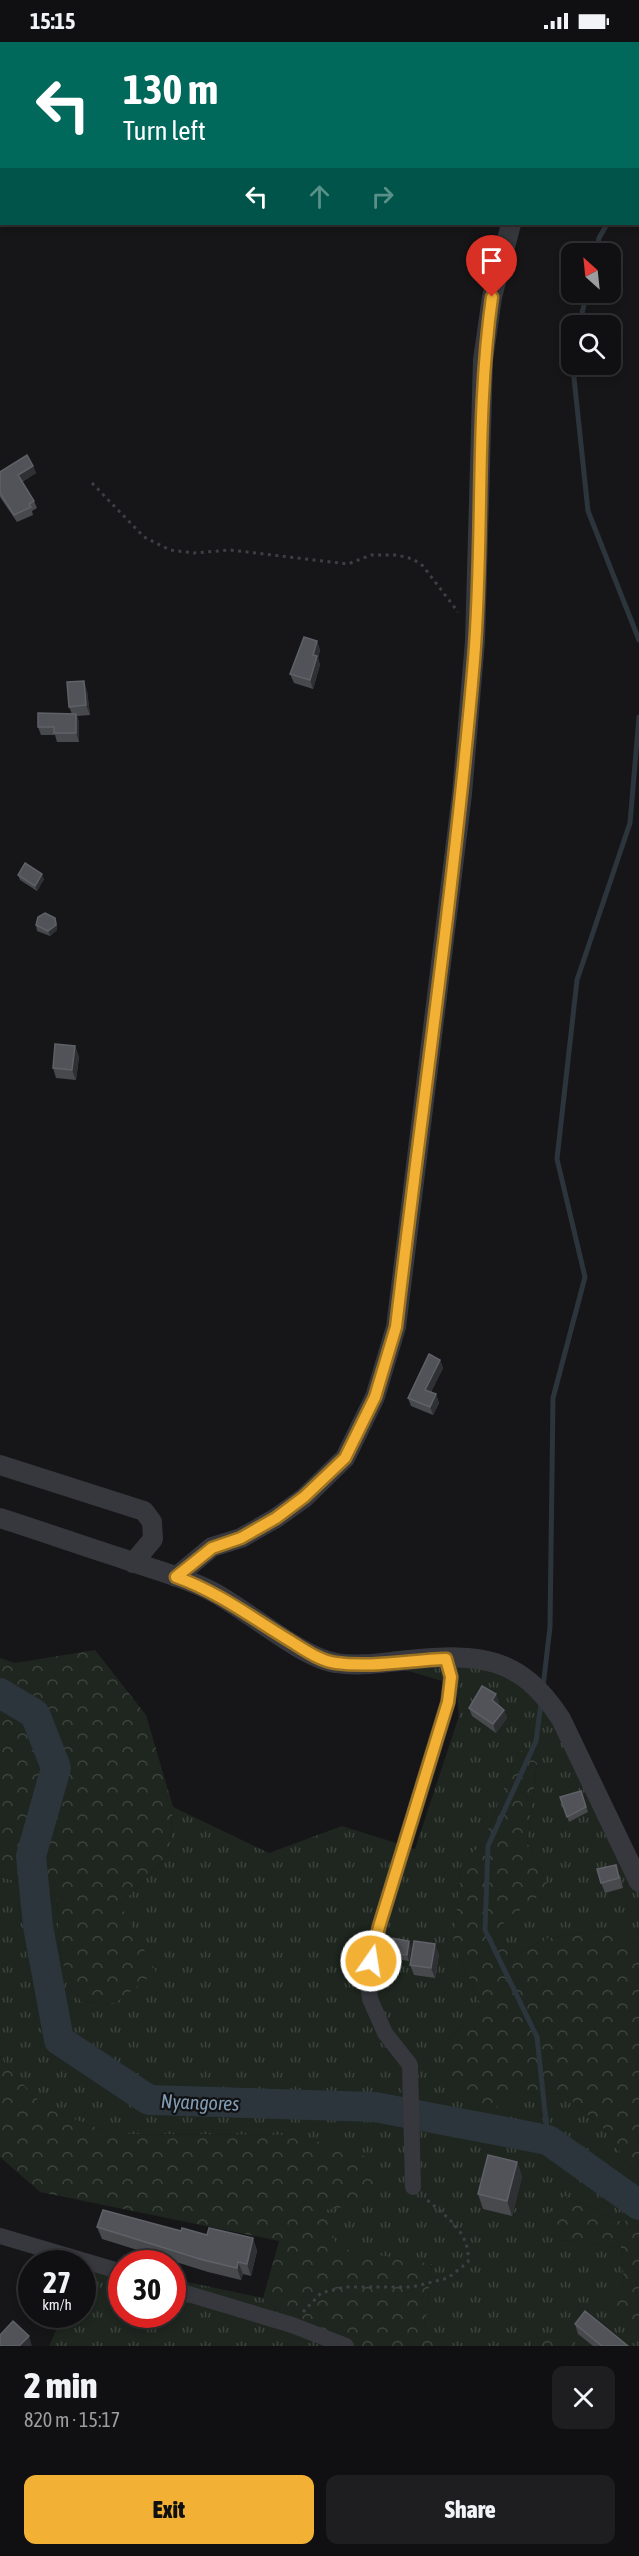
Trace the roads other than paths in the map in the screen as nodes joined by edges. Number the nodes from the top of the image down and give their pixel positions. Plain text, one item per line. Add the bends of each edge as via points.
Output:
1 (511, 225) edge
2 (0, 1465) edge
3 (0, 1518) edge
4 (133, 1563) junction
5 (176, 1577) junction
6 (446, 1659) junction
7 (639, 1882) edge
8 (413, 2187) road end
9 (0, 2235) edge
10 (108, 2268) edge
11 (186, 2293) edge
12 (346, 2346) edge

1 - 5 street via 492,297 483,360 476,620 462,794 396,1327 375,1397 345,1458 276,1518 241,1538 212,1548
2 - 4 street via 144,1511 155,1531
3 - 4 street
4 - 5 street
5 - 6 street via 212,1591 312,1654 335,1663
6 - 7 street via 497,1661 524,1675 549,1700
6 - 8 street via 451,1677 448,1702 379,1927 368,1982 370,1999 385,2033 410,2065
9 - 10 street
11 - 12 street via 292,2325

